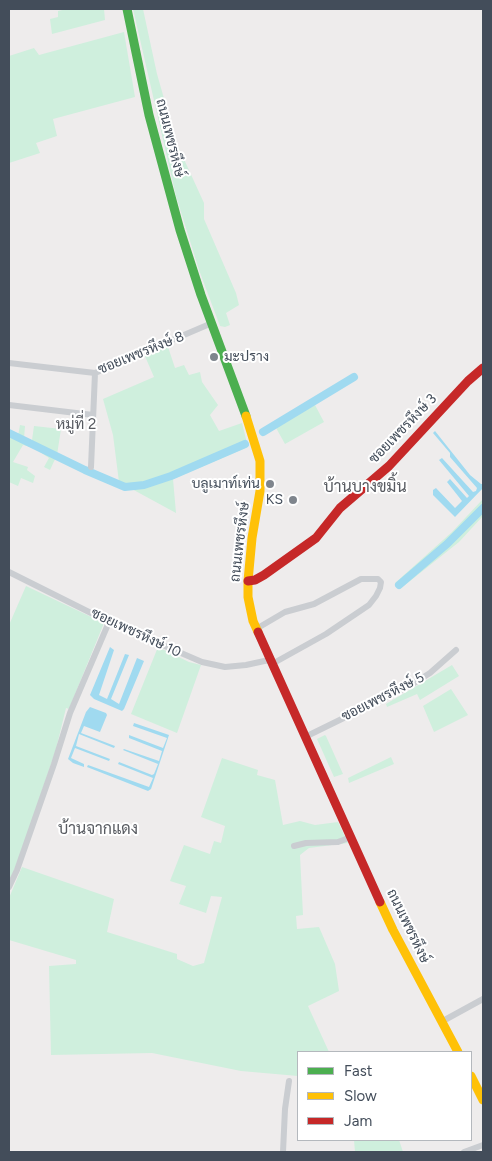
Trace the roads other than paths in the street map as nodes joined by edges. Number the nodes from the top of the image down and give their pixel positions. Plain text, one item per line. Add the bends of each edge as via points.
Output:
1 (127, 9) edge
2 (212, 323) junction
3 (9, 363) edge
4 (483, 368) edge
5 (94, 373) junction
6 (9, 405) edge
7 (93, 415) junction
8 (91, 467) dead end
9 (9, 572) edge
10 (248, 580) junction
11 (109, 622) junction
12 (256, 628) junction
13 (456, 650) dead end
14 (270, 662) junction
15 (305, 737) junction
16 (350, 835) junction
17 (294, 846) dead end
18 (9, 888) edge
19 (483, 999) edge
20 (441, 1022) junction
21 (457, 1051) edge
22 (472, 1078) edge
23 (289, 1081) dead end
24 (483, 1100) edge
25 (483, 1145) edge
26 (283, 1152) edge
27 (464, 1152) edge

1 - 2 main road, ถนนเพชรหึงษ์ via 164,176
2 - 5 street, ซอยเพชรหึงษ์ 8
2 - 10 main road, ถนนเพชรหึงษ์ via 260,461 260,492
3 - 5 street, ซอยเพชรหึงษ์ 8
4 - 10 main road, ซอยเพชรหึงษ์ 3 via 389,466 340,508 316,538 264,575
5 - 7 street
6 - 7 street
7 - 8 street
9 - 11 street, ซอยเพชรหึงษ์ 10
10 - 12 main road, ถนนเพชรหึงษ์ via 248,598
11 - 14 street, ซอยเพชรหึงษ์ 10 via 208,664 235,667
11 - 18 street via 70,714
12 - 14 main road, ถนนเพชรหึงษ์
12 - 14 street, ซอยเพชรหึงษ์ 10 via 361,580 378,579 381,582 368,605 326,634
13 - 15 street, ซอยเพชรหึงษ์ 5 via 411,685
14 - 15 main road, ถนนเพชรหึงษ์
15 - 16 main road, ถนนเพชรหึงษ์
16 - 17 street via 338,842
16 - 20 main road, ถนนเพชรหึงษ์ via 393,930
19 - 20 street
20 - 21 main road, ถนนเพชรหึงษ์
22 - 24 main road
23 - 26 street
25 - 27 street

